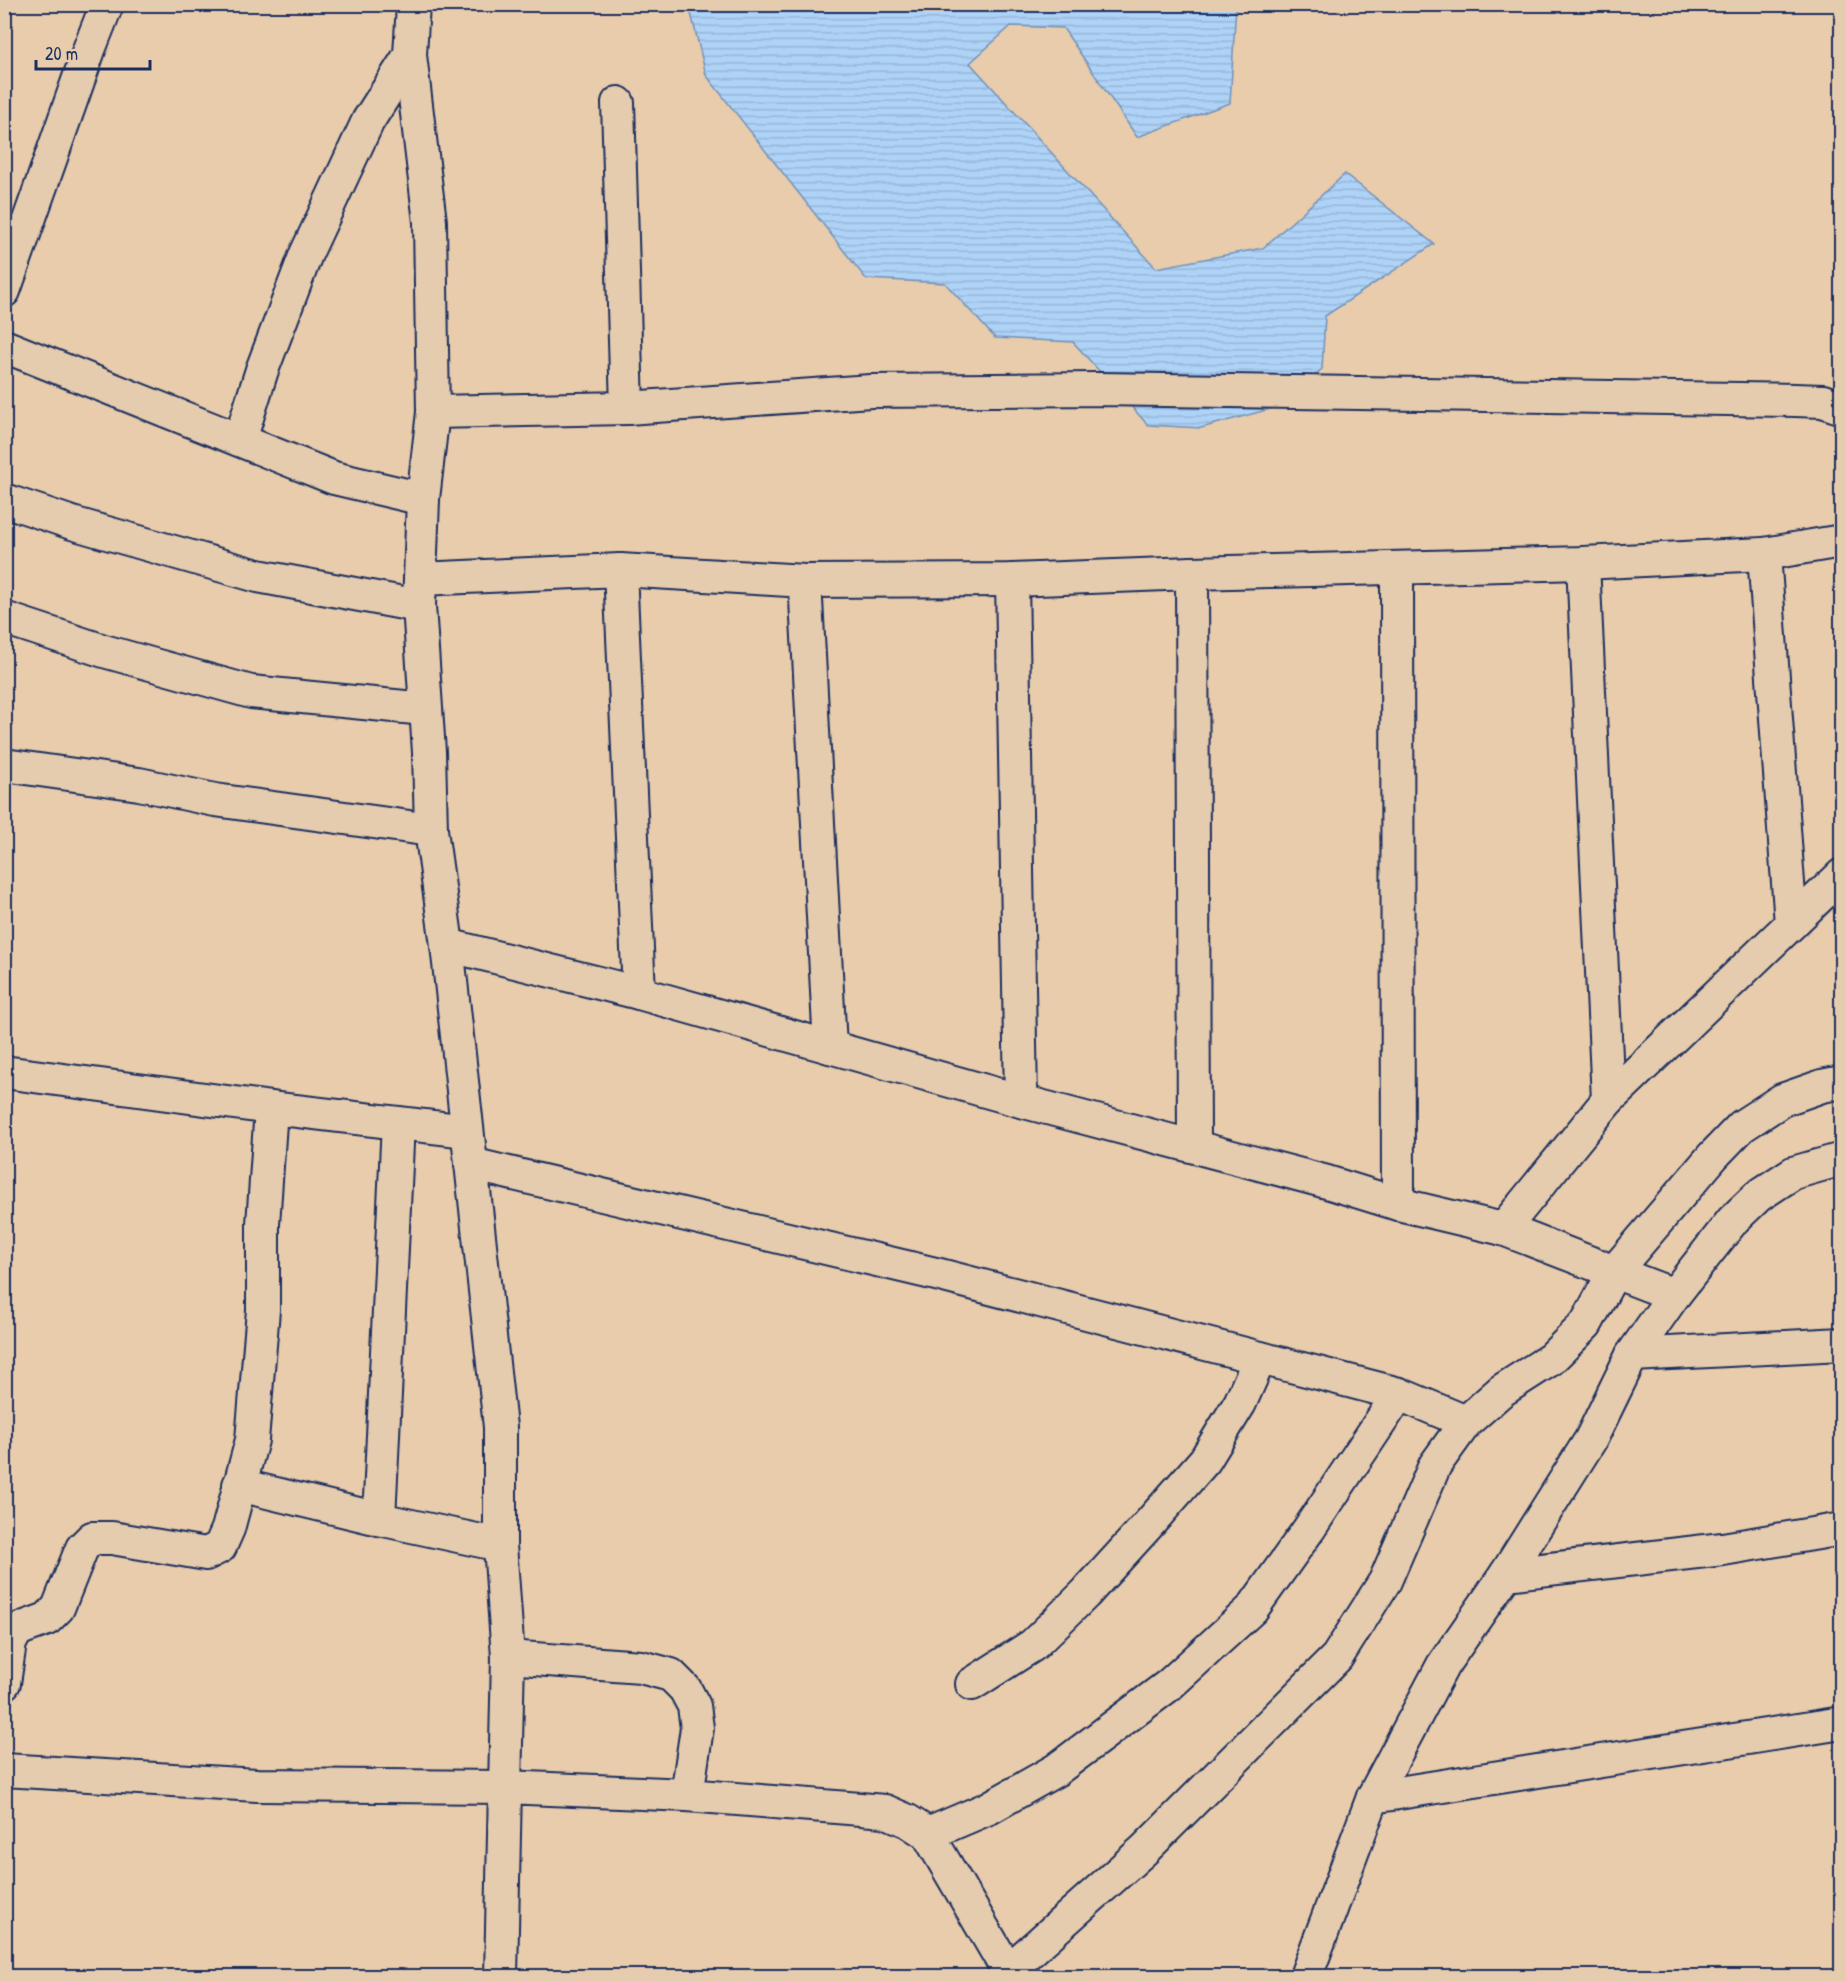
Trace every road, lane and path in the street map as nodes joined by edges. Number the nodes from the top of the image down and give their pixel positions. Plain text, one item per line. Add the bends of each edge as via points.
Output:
1 (107, 4) edge
2 (412, 4) edge
3 (410, 55) junction
4 (618, 103) dead end
5 (4, 291) edge
6 (4, 346) edge
7 (627, 408) junction
8 (1842, 408) edge
9 (434, 412) junction
10 (240, 440) junction
11 (423, 499) junction
12 (4, 500) edge
13 (1842, 541) edge
14 (1764, 554) junction
15 (1583, 563) junction
16 (1397, 568) junction
17 (620, 570) junction
18 (1192, 573) junction
19 (1012, 580) junction
20 (805, 581) junction
21 (419, 592) junction
22 (4, 618) edge
23 (425, 709) junction
24 (4, 765) edge
25 (431, 830) junction
26 (1842, 875) edge
27 (1791, 924) junction
28 (447, 945) junction
29 (639, 993) junction
30 (830, 1047) junction
31 (4, 1072) edge
32 (1842, 1082) edge
33 (1608, 1100) junction
34 (1021, 1101) junction
35 (271, 1108) junction
36 (398, 1123) junction
37 (468, 1131) junction
38 (1194, 1146) junction
39 (1842, 1159) edge
40 (471, 1164) junction
41 (1398, 1204) junction
42 (1503, 1229) junction
43 (1614, 1272) junction
44 (1674, 1295) junction
45 (1842, 1344) edge
46 (1632, 1355) junction
47 (1260, 1358) junction
48 (1399, 1394) junction
49 (1466, 1422) junction
50 (239, 1485) junction
51 (379, 1519) junction
52 (1842, 1529) edge
53 (500, 1545) junction
54 (1506, 1575) junction
55 (8, 1643) edge
56 (508, 1657) junction
57 (4, 1683) edge
58 (972, 1684) dead end
59 (1842, 1723) edge
60 (4, 1770) edge
61 (506, 1787) junction
62 (687, 1795) junction
63 (1373, 1797) junction
64 (928, 1834) junction
65 (1010, 1974) edge
66 (501, 1977) edge
67 (1306, 1977) edge

1 - 5 street
2 - 3 street
3 - 9 street via 430,222
3 - 10 street via 369,121 306,254
4 - 7 street
6 - 10 street
7 - 8 street via 871,391 1098,388 1795,400 1823,401
7 - 9 street
9 - 11 street
10 - 11 street via 334,478
11 - 21 street
12 - 21 street via 258,576
13 - 14 street
14 - 15 street
14 - 27 street
15 - 16 street
15 - 33 street
16 - 18 street
16 - 41 street
17 - 20 street
17 - 21 street
17 - 29 street
18 - 19 street
18 - 38 street
19 - 20 street
19 - 34 street
20 - 30 street
21 - 23 street
22 - 23 street via 251,692
23 - 25 street
24 - 25 street
25 - 28 street
26 - 27 street
27 - 33 street
28 - 29 street
28 - 37 street
29 - 30 street
30 - 34 street
31 - 35 street
32 - 43 street via 1782,1100 1742,1126
33 - 42 street
34 - 38 street
35 - 36 street
35 - 50 street via 261,1334 252,1440
36 - 37 street
36 - 51 street
37 - 40 street
38 - 41 street
39 - 44 street via 1793,1173 1758,1196
40 - 47 street via 940,1275
40 - 53 street via 500,1426
41 - 42 street
42 - 43 street
43 - 44 street
43 - 49 street via 1586,1324 1551,1359 1501,1391
44 - 46 street
45 - 46 street
46 - 54 street via 1591,1439
47 - 48 street
47 - 58 street via 1240,1403 1205,1460 1154,1518 1086,1594 1033,1645
48 - 49 street
48 - 64 street via 1252,1609 1169,1685 1056,1770 989,1808
49 - 65 street via 1436,1465 1385,1581 1337,1657 1144,1850
50 - 51 street
50 - 55 street via 220,1547 206,1554 92,1538 82,1548 58,1608 47,1618 17,1630
51 - 53 street
52 - 54 street via 1723,1549
53 - 56 street
54 - 63 street via 1443,1665
55 - 57 street
56 - 61 street
56 - 62 street via 641,1667 671,1675 694,1706 697,1728
59 - 63 street
60 - 61 street via 257,1785
61 - 62 street
61 - 66 street
62 - 64 street via 885,1811
63 - 67 street
64 - 65 street

